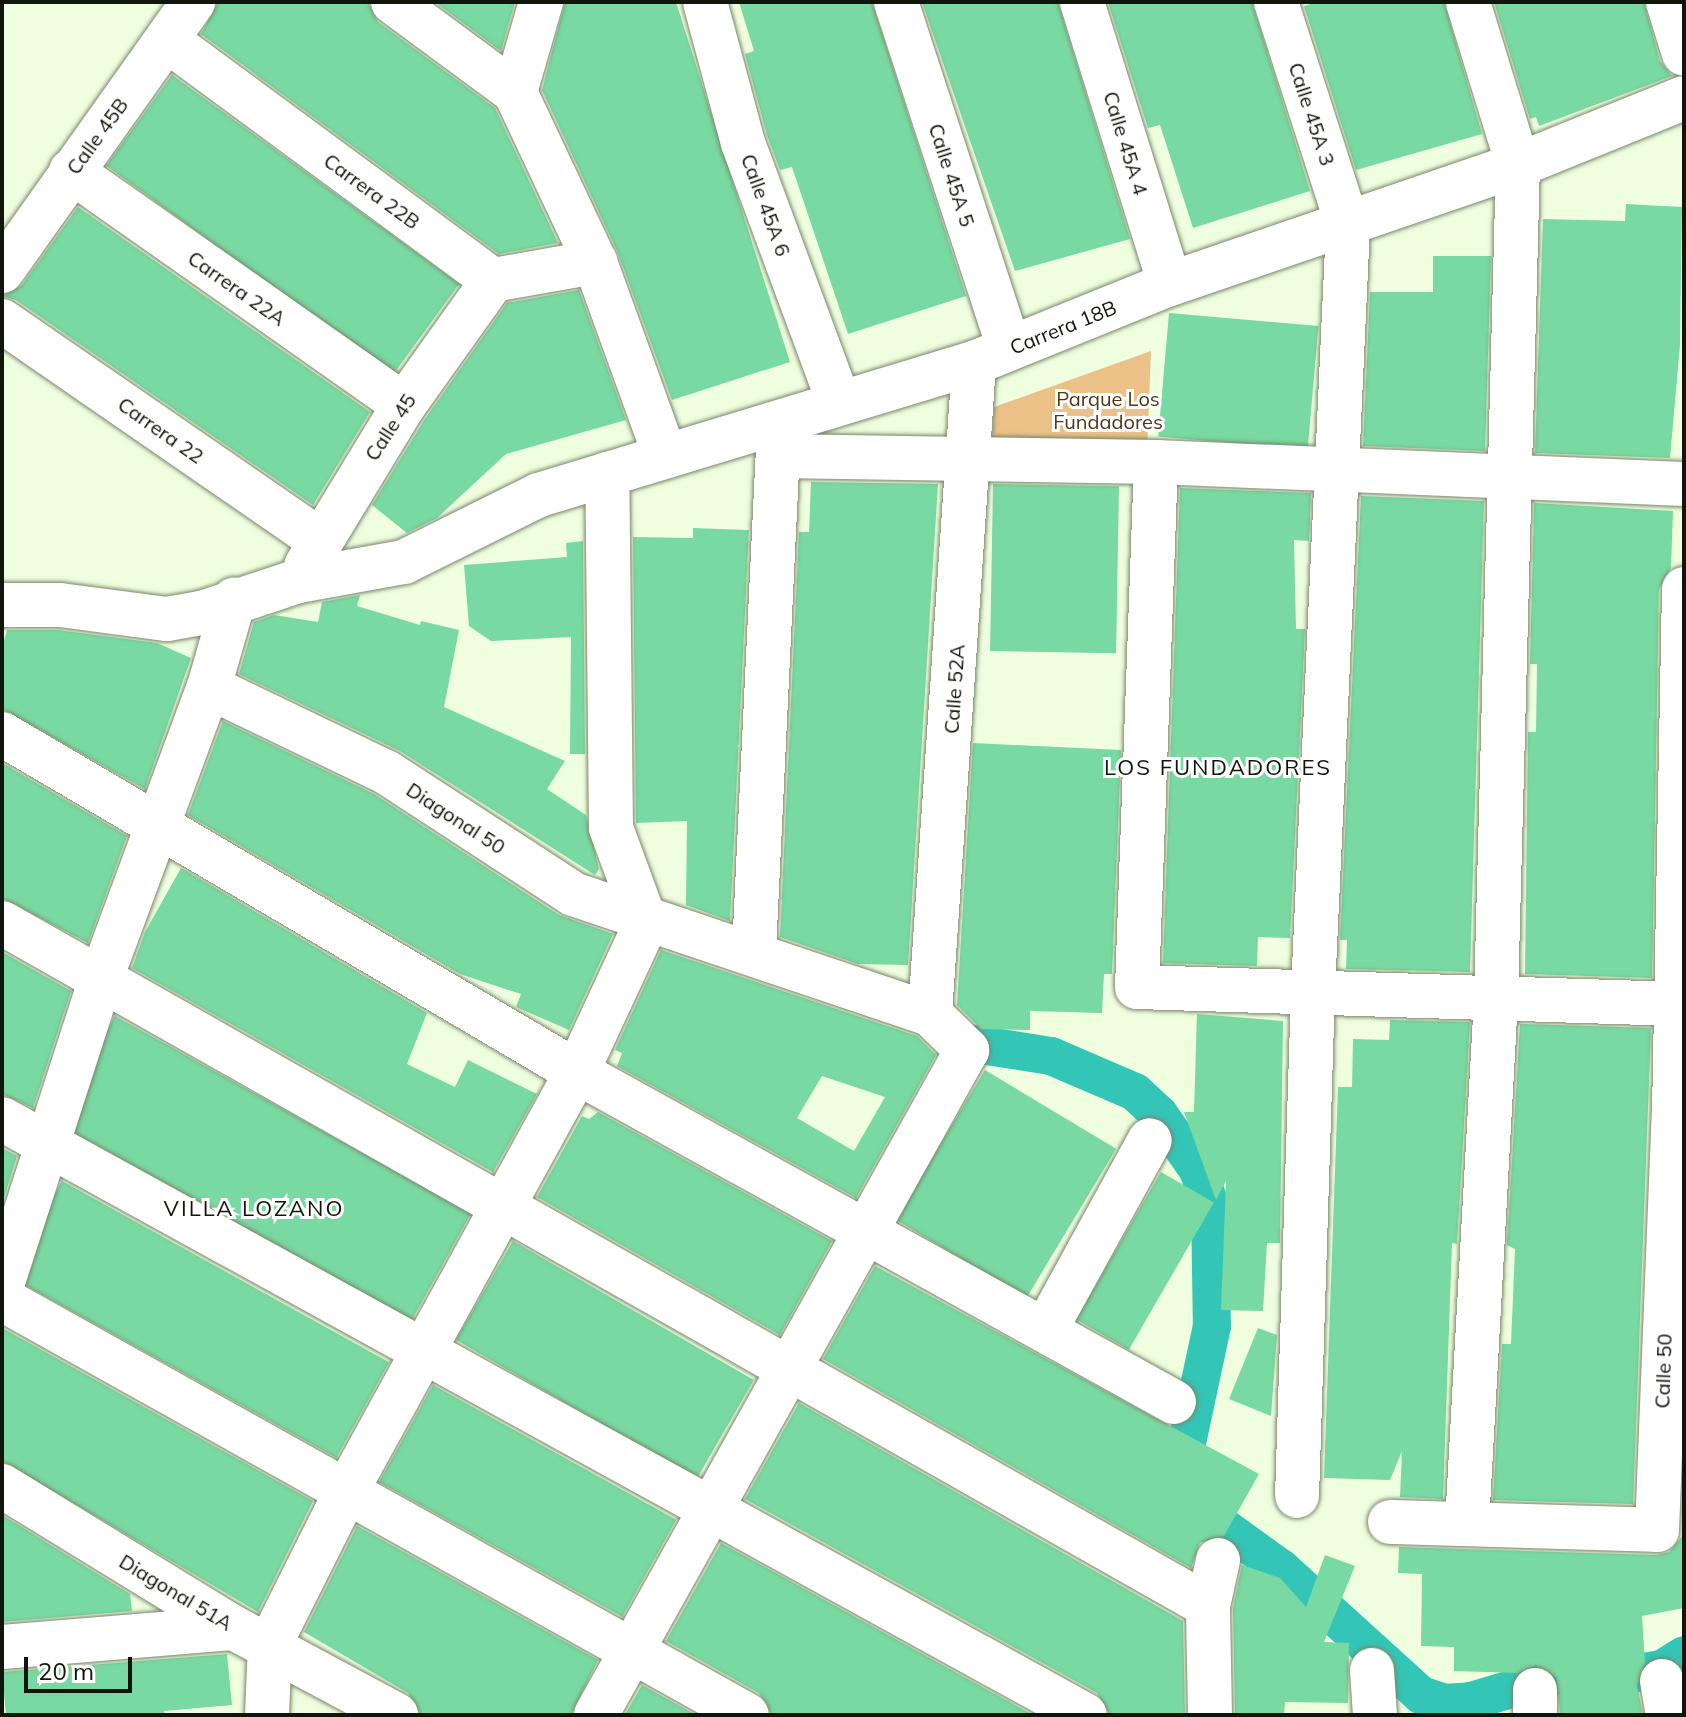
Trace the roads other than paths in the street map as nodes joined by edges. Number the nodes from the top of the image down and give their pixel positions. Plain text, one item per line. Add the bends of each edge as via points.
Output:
1 (193, 2) edge
2 (393, 2) edge
3 (541, 2) edge
4 (705, 2) edge
5 (896, 2) edge
6 (1082, 2) edge
7 (1276, 2) edge
8 (1468, 2) edge
9 (1668, 2) edge
10 (167, 40) junction
11 (1684, 54) edge
12 (515, 92) junction
13 (1684, 98) edge
14 (1518, 165) junction
15 (71, 171) junction
16 (1348, 226) junction
17 (595, 262) junction
18 (2, 271) edge
19 (493, 280) junction
20 (1170, 284) junction
21 (2, 321) edge
22 (991, 356) junction
23 (839, 403) junction
24 (404, 405) junction
25 (779, 440) junction
26 (665, 455) junction
27 (969, 458) junction
28 (1156, 462) junction
29 (1336, 469) junction
30 (607, 474) junction
31 (1512, 476) junction
32 (1684, 484) edge
33 (319, 540) junction
34 (298, 581) junction
35 (234, 600) junction
36 (2, 605) edge
37 (1683, 615) edge
38 (209, 687) junction
39 (2, 734) edge
40 (1682, 798) edge
41 (160, 825) junction
42 (644, 918) junction
43 (2, 923) edge
44 (754, 951) junction
45 (100, 981) junction
46 (1313, 991) junction
47 (1680, 991) edge
48 (1496, 998) junction
49 (930, 1014) junction
50 (577, 1072) junction
51 (1679, 1113) edge
52 (2, 1119) edge
53 (1150, 1140) dead end
54 (50, 1147) junction
55 (504, 1211) junction
56 (870, 1230) junction
57 (1676, 1275) edge
58 (2, 1285) edge
59 (2, 1299) edge
60 (1047, 1327) junction
61 (422, 1352) junction
62 (792, 1369) junction
63 (1174, 1402) dead end
64 (2, 1486) edge
65 (347, 1490) junction
66 (1297, 1496) dead end
67 (713, 1510) junction
68 (1390, 1522) dead end
69 (1467, 1524) junction
70 (1218, 1560) dead end
71 (1208, 1606) junction
72 (252, 1636) junction
73 (2, 1647) edge
74 (632, 1649) junction
75 (1372, 1670) dead end
76 (267, 1715) edge
77 (396, 1715) edge
78 (596, 1715) edge
79 (747, 1715) edge
80 (1085, 1715) edge
81 (1210, 1715) edge
82 (1375, 1715) edge

1 - 10 street, Calle 45B
2 - 12 street
3 - 12 street
4 - 23 street, Calle 45A 6 via 743,143
5 - 22 street, Calle 45A 5
6 - 20 street, Calle 45A 4
7 - 16 street, Calle 45A 3
8 - 14 street
9 - 11 street
10 - 15 street, Calle 45B
10 - 19 street, Carrera 22B
12 - 17 street
13 - 14 street, Carrera 18B
14 - 16 street, Carrera 18B
14 - 31 street
15 - 18 street, Calle 45B
15 - 24 street, Carrera 22A
16 - 20 street, Carrera 18B
16 - 29 street
17 - 19 street
17 - 26 street
19 - 24 street, Calle 45
20 - 22 street, Carrera 18B
21 - 33 street, Carrera 22
22 - 23 street, Carrera 18B
22 - 27 street, Calle 52A
23 - 25 street, Carrera 18B
24 - 33 street, Calle 45
25 - 26 street, Carrera 18B
25 - 27 street
25 - 44 street
26 - 30 street, Carrera 18B
27 - 28 street
27 - 49 street, Calle 52A
28 - 29 street
28 - 46 street via 1137,987
29 - 31 street
29 - 46 street
30 - 34 street, Carrera 18B via 493,514 404,562
30 - 42 street via 611,828
31 - 32 street
31 - 48 street
33 - 34 street, Calle 45
34 - 35 street, Carrera 18B
35 - 36 street via 167,619 60,605
35 - 38 street
37 - 40 street, Calle 50
38 - 41 street
38 - 42 street, Diagonal 50 via 386,772 573,894
39 - 41 street
40 - 47 street, Calle 50
41 - 45 street
41 - 50 street
42 - 44 street, Diagonal 50
42 - 50 street
43 - 45 street
44 - 49 street, Diagonal 50
45 - 54 street
45 - 55 street
46 - 48 street
46 - 66 street
47 - 48 street
47 - 51 street, Calle 50
48 - 69 street
49 - 56 street via 967,1050
50 - 55 street
50 - 56 street
51 - 57 street, Calle 50
52 - 54 street
53 - 60 street
54 - 58 street
54 - 61 street
55 - 61 street
55 - 62 street
56 - 60 street
56 - 62 street
57 - 69 street, Calle 50 via 1657,1530
59 - 65 street
60 - 63 street
61 - 65 street
61 - 67 street
62 - 67 street
62 - 71 street
64 - 72 street, Diagonal 51A
65 - 72 street
65 - 74 street
67 - 74 street
67 - 80 street
68 - 69 street
70 - 71 street
71 - 81 street
72 - 73 street
72 - 76 street
72 - 77 street, Diagonal 51A
74 - 78 street
74 - 79 street
75 - 82 street

